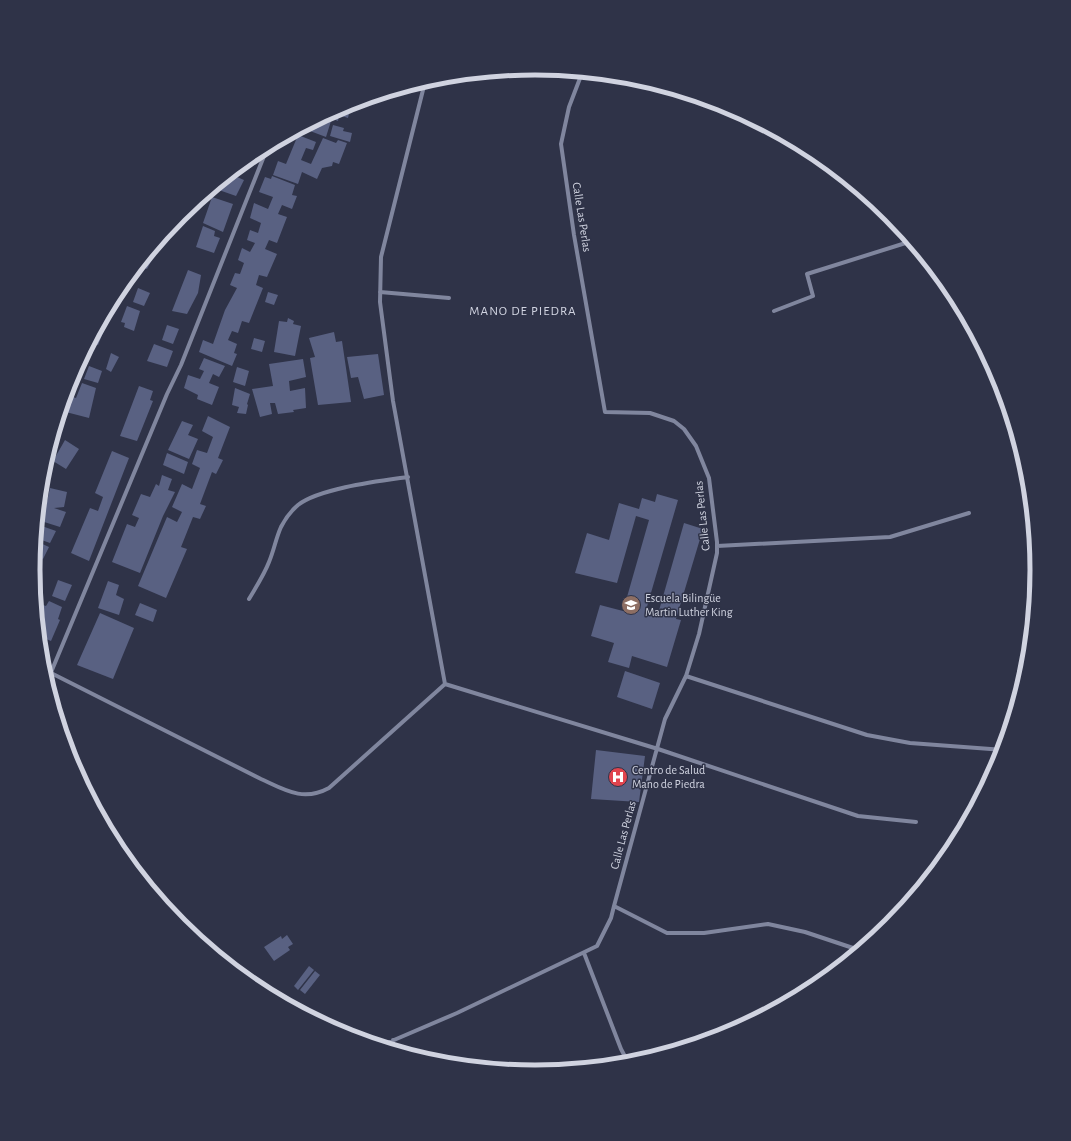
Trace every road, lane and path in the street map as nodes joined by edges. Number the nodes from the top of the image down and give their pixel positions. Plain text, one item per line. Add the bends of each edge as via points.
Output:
1 (581, 77) edge
2 (423, 88) edge
3 (264, 157) edge
4 (907, 243) edge
5 (380, 292) junction
6 (449, 298) dead end
7 (774, 311) dead end
8 (408, 477) junction
9 (968, 513) dead end
10 (717, 546) junction
11 (249, 599) dead end
12 (51, 673) joint
13 (686, 676) junction
14 (445, 684) junction
15 (658, 749) junction
16 (997, 750) edge
17 (916, 822) dead end
18 (614, 906) junction
19 (856, 948) edge
20 (584, 953) junction
21 (393, 1040) junction
22 (386, 1043) edge
23 (393, 1045) edge
24 (625, 1057) edge

1 - 10 street, Calle Las Perlas via 561,144 605,412 650,413 674,421 684,429 696,446 709,478
2 - 5 street via 381,257
3 - 12 street via 181,365
4 - 7 street via 807,274 813,296
5 - 6 street
5 - 8 street via 392,401
8 - 11 street via 316,496 299,505 281,527 269,563
8 - 14 street
9 - 10 street via 890,537
10 - 13 street, Calle Las Perlas via 699,634
12 - 14 street via 261,779 300,795 330,788
13 - 15 street, Calle Las Perlas via 665,719
13 - 16 street via 867,735 910,744
14 - 15 street
15 - 17 street via 858,816
15 - 18 street, Calle Las Perlas
18 - 19 street via 666,933 704,933 768,924 805,932
18 - 20 street, Calle Las Perlas via 598,946
20 - 21 street, Calle Las Perlas
20 - 24 street
21 - 22 street, Calle Las Perlas
21 - 23 street

